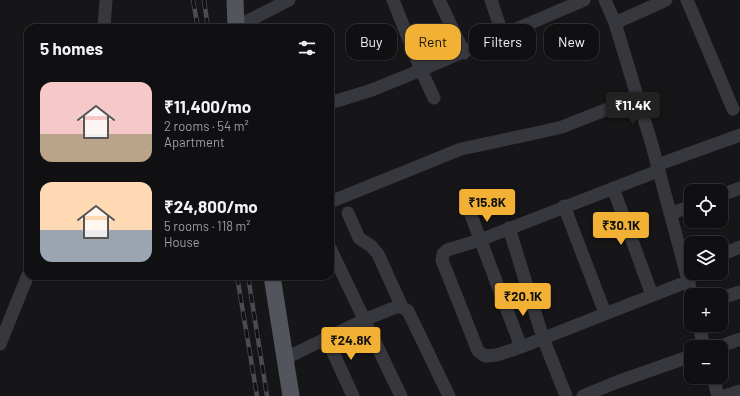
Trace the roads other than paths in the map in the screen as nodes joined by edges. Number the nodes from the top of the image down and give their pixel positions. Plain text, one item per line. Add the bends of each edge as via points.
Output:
1 (106, 0) edge
2 (235, 0) edge
3 (288, 0) edge
4 (393, 0) edge
5 (439, 0) edge
6 (491, 0) edge
7 (584, 0) edge
8 (605, 0) edge
9 (666, 0) edge
10 (687, 0) edge
11 (615, 23) junction
12 (104, 24) edge
13 (236, 24) edge
14 (243, 24) edge
15 (499, 24) edge
16 (527, 24) edge
17 (469, 51) edge
18 (464, 53) junction
19 (421, 70) junction
20 (638, 97) junction
21 (434, 98) dead end
22 (334, 102) edge
23 (733, 109) dead end
24 (740, 135) edge
25 (658, 168) junction
26 (613, 188) junction
27 (740, 188) edge
28 (728, 192) edge
29 (334, 200) edge
30 (564, 206) junction
31 (684, 209) edge
32 (348, 214) dead end
33 (670, 214) junction
34 (471, 215) dead end
35 (509, 228) junction
36 (480, 240) junction
37 (740, 247) edge
38 (728, 252) edge
39 (334, 256) edge
40 (684, 259) edge
41 (684, 275) edge
42 (26, 280) edge
43 (273, 280) edge
44 (740, 292) edge
45 (652, 295) junction
46 (728, 296) edge
47 (402, 307) junction
48 (605, 313) junction
49 (365, 319) junction
50 (326, 337) junction
51 (543, 338) junction
52 (740, 339) edge
53 (728, 343) edge
54 (0, 344) edge
55 (521, 347) junction
56 (286, 358) junction
57 (684, 358) edge
58 (715, 384) edge
59 (740, 391) edge
60 (291, 396) edge
61 (353, 396) edge
62 (401, 396) edge
63 (449, 396) edge
64 (566, 396) edge
65 (583, 396) edge
66 (718, 396) edge
67 (725, 396) edge

1 - 12 street
2 - 13 main road
3 - 14 street
4 - 19 street
5 - 18 street
6 - 15 street
7 - 16 street
8 - 11 street
9 - 11 street
10 - 23 street
11 - 20 street
17 - 18 street
18 - 19 street
19 - 21 street
19 - 22 street
20 - 25 street
20 - 29 street via 536,134 461,149
24 - 25 street
25 - 26 street
25 - 33 street
26 - 30 street
26 - 45 street
27 - 28 street
30 - 35 street
30 - 48 street
31 - 33 street
32 - 47 street via 359,238 372,246 378,254
33 - 40 street
34 - 36 street
35 - 36 street
35 - 51 street
36 - 55 street
36 - 55 street via 447,250 442,254 442,260 478,351 485,356
37 - 38 street
39 - 49 street
41 - 45 street
42 - 54 street
43 - 56 main road
44 - 46 street
45 - 48 street
47 - 49 street
47 - 63 street via 408,311
48 - 51 street
49 - 50 street
49 - 62 street
50 - 56 street
50 - 61 street
51 - 55 street
51 - 64 street
52 - 53 street
56 - 60 main road
57 - 65 street
58 - 66 street
59 - 67 street

